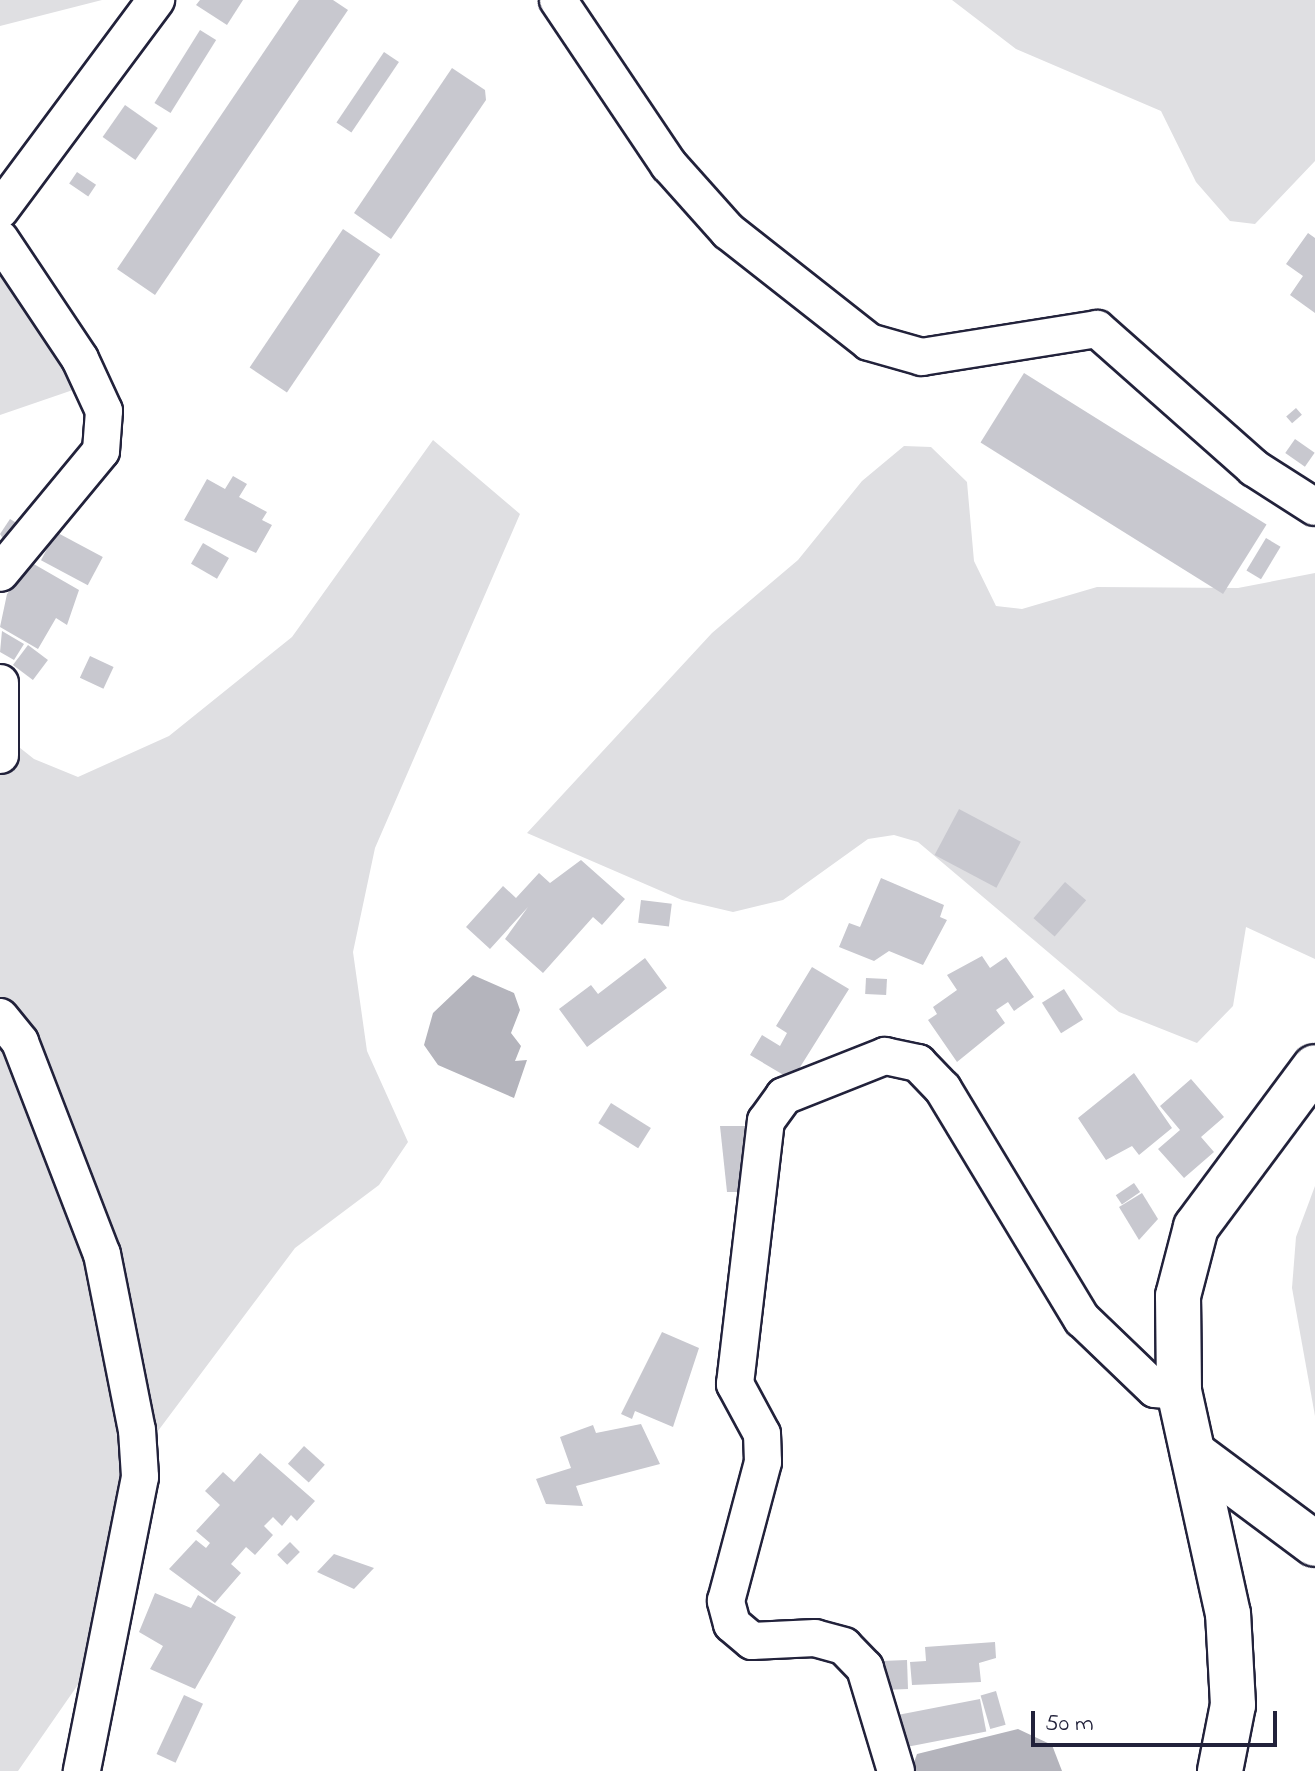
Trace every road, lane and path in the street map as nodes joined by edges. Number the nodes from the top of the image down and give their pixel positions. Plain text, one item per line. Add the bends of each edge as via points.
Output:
1 (156, 0) edge
2 (558, 0) edge
3 (0, 210) edge
4 (0, 239) edge
5 (1315, 507) edge
6 (0, 573) edge
7 (0, 683) edge
8 (0, 755) edge
9 (0, 1017) edge
10 (1315, 1067) edge
11 (1179, 1391) junction
12 (1193, 1453) junction
13 (1315, 1544) edge
14 (82, 1771) edge
15 (896, 1771) edge
16 (1220, 1771) edge

1 - 3 street
2 - 5 street via 669,165 728,231 869,342 922,357 1097,329 1254,468
4 - 6 street via 80,359 104,411 101,451
7 - 8 street
9 - 14 street via 20,1042 102,1254 137,1430 140,1477
10 - 11 main road via 1196,1227 1178,1296
11 - 12 main road
11 - 15 street via 1155,1389 1082,1319 943,1089 918,1063 885,1056 784,1096 766,1121 735,1384 741,1407 762,1434 763,1462 726,1601 732,1624 752,1641 815,1638 844,1646 865,1668
12 - 13 main road
12 - 16 main road via 1228,1614 1233,1705

